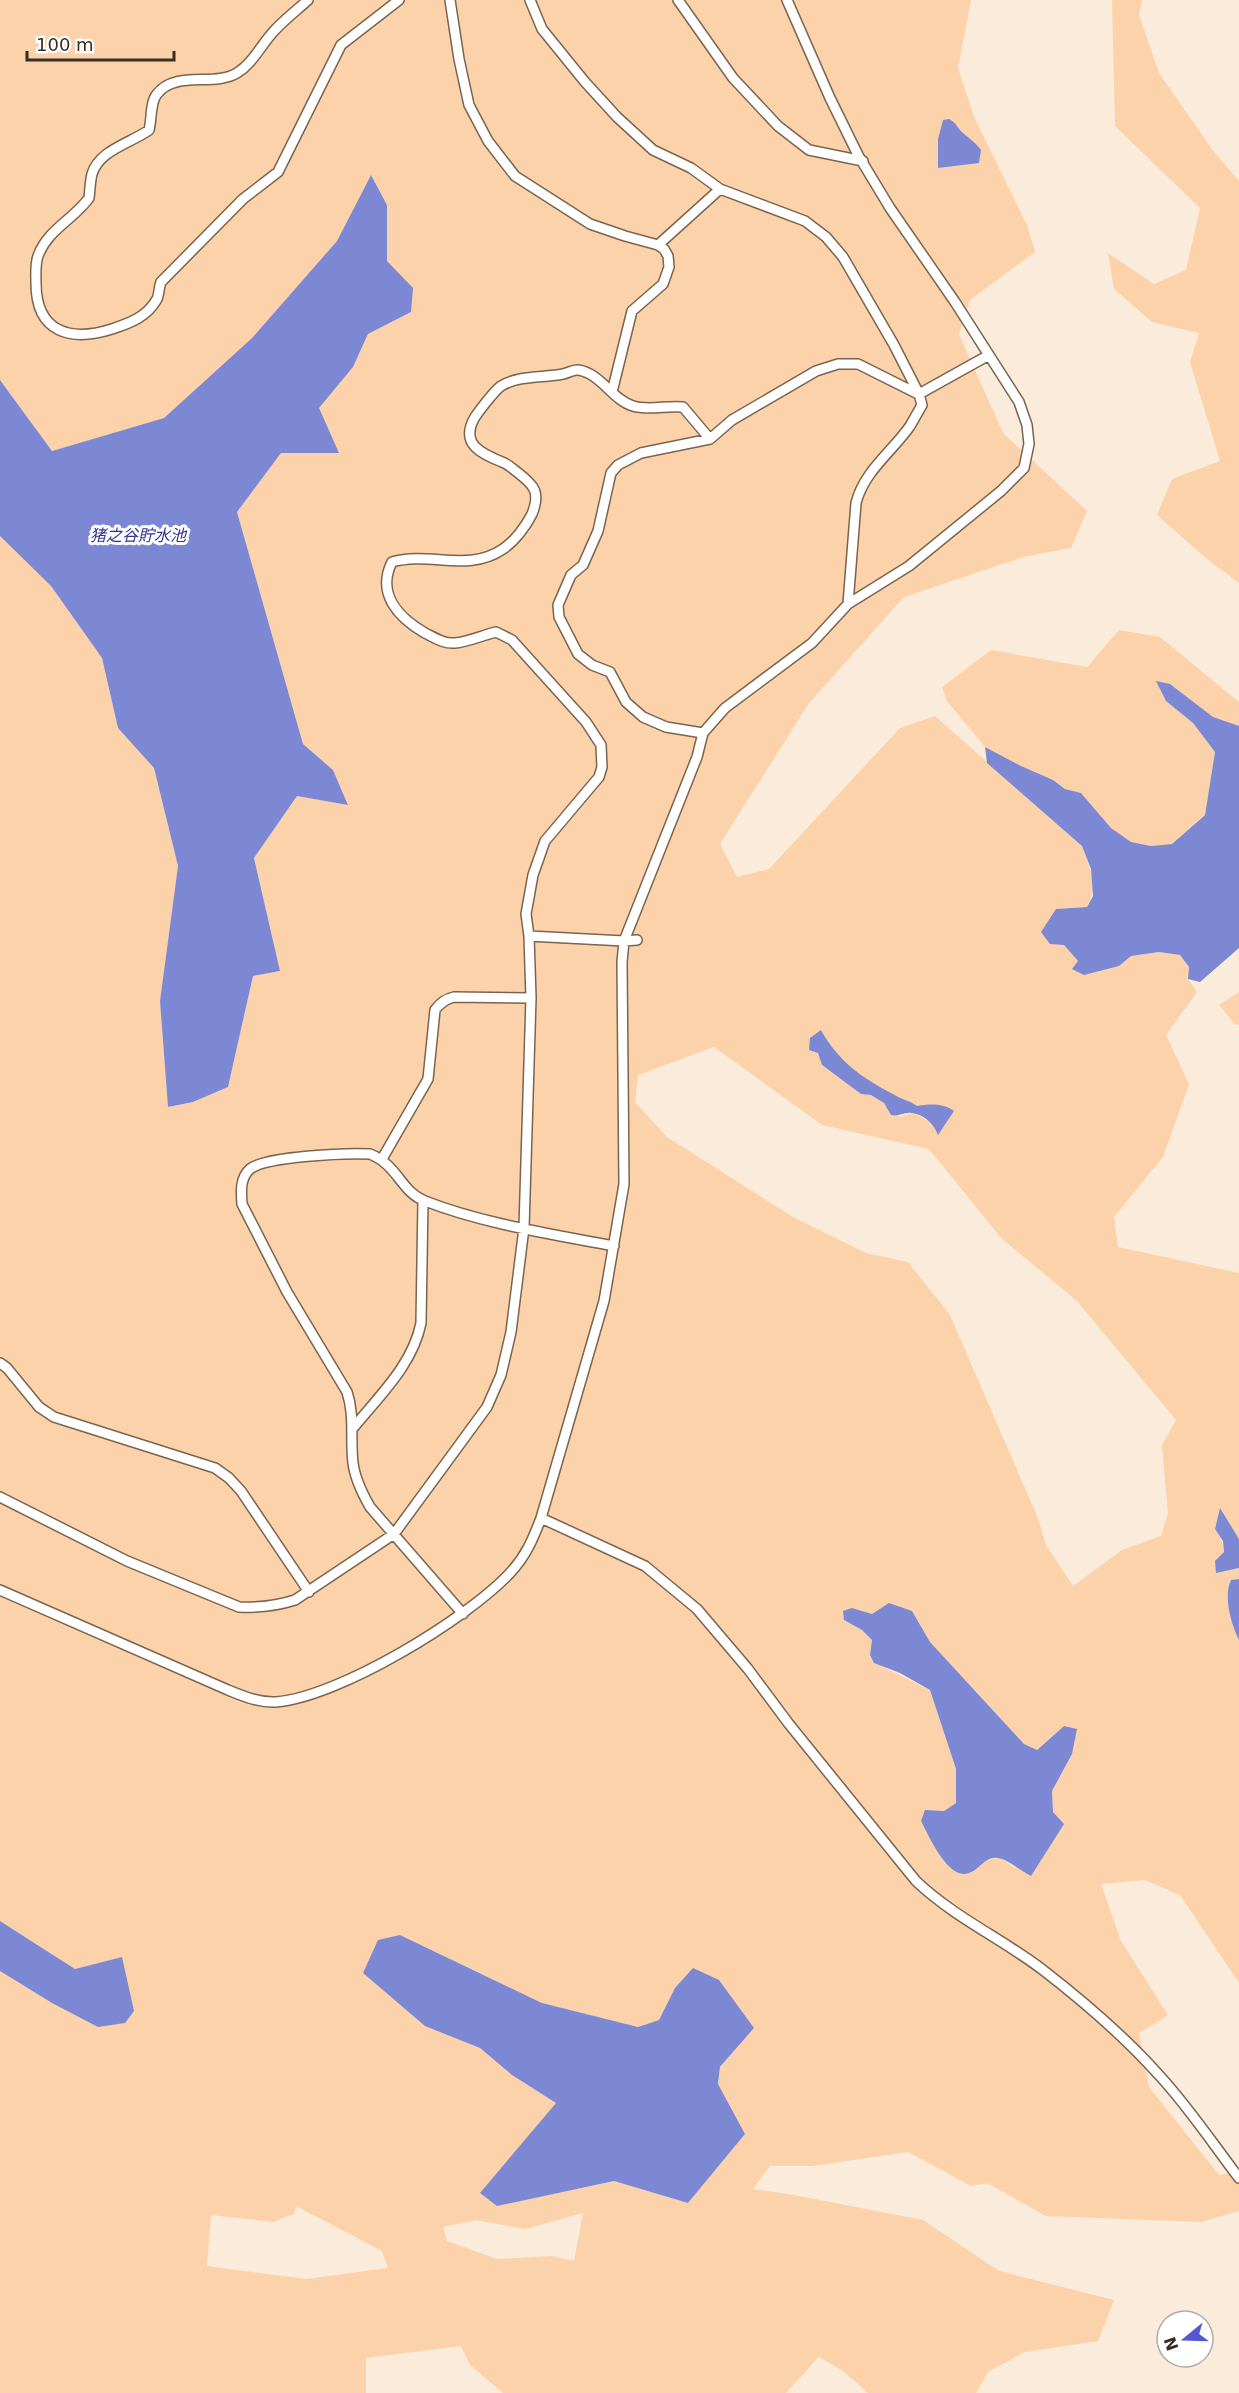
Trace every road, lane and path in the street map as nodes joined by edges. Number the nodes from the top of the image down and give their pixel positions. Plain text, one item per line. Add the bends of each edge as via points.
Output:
1 (308, 0) edge
2 (399, 0) edge
3 (450, 0) edge
4 (530, 0) edge
5 (678, 0) edge
6 (787, 0) edge
7 (863, 161) junction
8 (720, 189) junction
9 (658, 245) junction
10 (989, 356) junction
11 (612, 392) junction
12 (919, 394) junction
13 (710, 439) junction
14 (848, 604) junction
15 (704, 733) junction
16 (529, 936) junction
17 (637, 940) dead end
18 (624, 941) junction
19 (531, 998) junction
20 (382, 1159) junction
21 (423, 1200) junction
22 (524, 1228) junction
23 (615, 1246) junction
24 (0, 1363) edge
25 (354, 1427) junction
26 (0, 1497) edge
27 (541, 1518) junction
28 (394, 1534) junction
29 (0, 1590) edge
30 (309, 1592) junction
31 (463, 1614) junction
32 (1239, 2178) edge

1 - 2 street via 235,74 176,82 162,89 153,102 149,129 100,160 93,172 89,198 56,227 37,258 36,296 41,310 60,332 95,335 142,316 158,298 161,282 243,200 278,172 341,45
3 - 9 street via 469,105 488,141 515,176 590,224
4 - 8 street via 542,29 617,117 653,150 691,168
5 - 7 street via 733,78 778,126 809,150
6 - 7 street
7 - 10 street
8 - 9 street
8 - 12 street via 805,221 826,237 843,257
9 - 11 street via 668,256 667,277 632,311
10 - 12 street
10 - 14 street via 1019,402 1027,425 1029,444 1024,468 909,566
11 - 13 street via 632,406 645,409 683,407
11 - 16 street via 588,372 575,370 501,386 474,417 472,442 475,450 504,462 531,483 536,504 529,518 505,548 487,558 405,558 392,562 388,570 386,584 396,612 411,625 441,642 456,643 496,632 512,640 586,722 601,745 599,777 545,841 533,875 526,914
12 - 13 street via 858,363 838,364 816,371 732,420
12 - 14 street via 922,405 910,427 859,490
13 - 15 street via 641,453 618,465 611,473 598,531 558,605 559,617 578,654 610,672 626,702 643,717 666,727
14 - 15 street via 812,644 725,708
15 - 18 street
16 - 18 street
16 - 19 street
17 - 18 street
18 - 23 street via 624,1184
19 - 20 street via 454,997 439,1004 435,1010 428,1079
19 - 22 street
20 - 21 street
20 - 25 street via 357,1154 270,1161 249,1170 241,1191 243,1204 287,1292 347,1392
21 - 22 street
21 - 25 street via 418,1340 410,1357
22 - 23 street
22 - 28 street via 511,1332 501,1375 487,1407
23 - 27 street via 604,1301
24 - 30 street via 39,1407 54,1417 215,1468 229,1478
25 - 28 street via 353,1462 361,1491
26 - 30 street via 127,1561 239,1607 279,1605
27 - 31 street via 529,1550 516,1566
27 - 32 street via 645,1566 697,1609 916,1881 947,1908 1043,1970 1115,2031 1159,2074
28 - 30 street
28 - 31 street
29 - 31 street via 228,1690 273,1702 297,1699 347,1680

